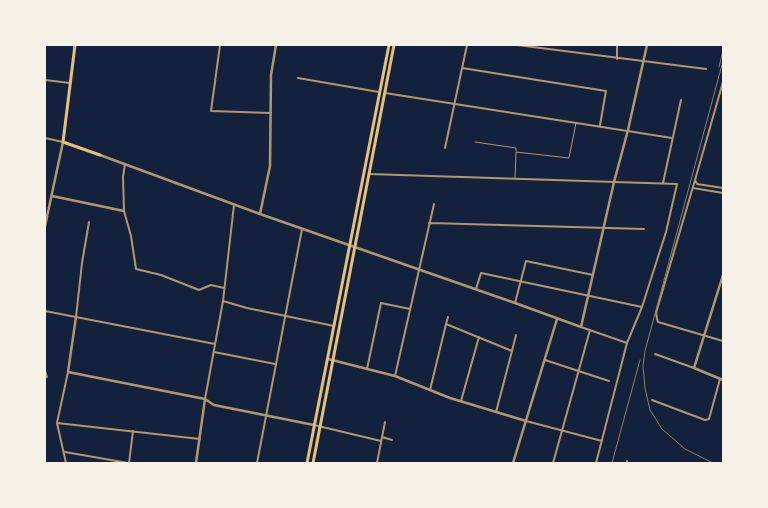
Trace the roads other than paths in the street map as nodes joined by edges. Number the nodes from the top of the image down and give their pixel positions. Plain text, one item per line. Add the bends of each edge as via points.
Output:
1 (75, 45) edge
2 (220, 45) edge
3 (276, 45) edge
4 (288, 45) edge
5 (298, 45) edge
6 (389, 45) edge
7 (394, 45) edge
8 (467, 45) edge
9 (517, 45) edge
10 (617, 45) edge
11 (647, 45) edge
12 (617, 59) junction
13 (643, 62) junction
14 (462, 68) junction
15 (706, 69) dead end
16 (298, 78) dead end
17 (45, 80) edge
18 (723, 82) edge
19 (70, 83) junction
20 (379, 92) junction
21 (384, 93) junction
22 (681, 100) dead end
23 (454, 105) junction
24 (271, 113) junction
25 (577, 122) junction
26 (600, 126) junction
27 (628, 130) junction
28 (45, 138) edge
29 (672, 138) junction
30 (63, 142) junction
31 (475, 142) dead end
32 (445, 148) dead end
33 (516, 152) junction
34 (100, 155) joint
35 (125, 163) junction
36 (368, 174) junction
37 (515, 178) junction
38 (695, 180) junction
39 (614, 182) junction
40 (663, 184) junction
41 (693, 188) junction
42 (723, 188) edge
43 (723, 193) edge
44 (52, 196) junction
45 (234, 204) junction
46 (434, 204) dead end
47 (124, 211) junction
48 (260, 214) junction
49 (88, 222) dead end
50 (429, 223) junction
51 (45, 226) edge
52 (603, 228) junction
53 (302, 229) junction
54 (644, 229) dead end
55 (348, 245) junction
56 (354, 247) junction
57 (419, 269) junction
58 (594, 275) junction
59 (723, 275) edge
60 (521, 282) junction
61 (224, 288) junction
62 (476, 289) junction
63 (589, 296) junction
64 (223, 301) junction
65 (515, 302) junction
66 (642, 307) junction
67 (410, 309) junction
68 (45, 312) edge
69 (284, 316) junction
70 (448, 316) dead end
71 (76, 317) junction
72 (557, 319) junction
73 (446, 324) junction
74 (334, 326) junction
75 (581, 327) junction
76 (590, 330) junction
77 (516, 335) dead end
78 (704, 336) junction
79 (479, 337) junction
80 (723, 342) edge
81 (627, 343) junction
82 (215, 344) junction
83 (512, 351) junction
84 (214, 352) junction
85 (655, 354) dead end
86 (328, 359) junction
87 (333, 360) junction
88 (545, 360) junction
89 (275, 364) junction
90 (694, 368) junction
91 (367, 369) junction
92 (45, 371) edge
93 (579, 371) junction
94 (68, 372) junction
95 (395, 376) junction
96 (47, 377) dead end
97 (722, 379) edge
98 (609, 381) dead end
99 (430, 390) junction
100 (205, 399) junction
101 (652, 400) dead end
102 (461, 401) junction
103 (496, 412) junction
104 (266, 416) junction
105 (526, 421) junction
106 (385, 422) dead end
107 (58, 423) junction
108 (314, 425) junction
109 (320, 427) junction
110 (133, 431) junction
111 (562, 431) junction
112 (382, 437) junction
113 (200, 439) junction
114 (392, 440) dead end
115 (381, 441) junction
116 (602, 441) junction
117 (65, 452) junction
118 (66, 463) edge
119 (128, 463) edge
120 (196, 463) edge
121 (257, 463) edge
122 (307, 463) edge
123 (313, 463) edge
124 (377, 463) edge
125 (513, 463) edge
126 (553, 463) edge
127 (596, 463) edge

1 - 19 main road
2 - 24 street via 211,111
3 - 24 street via 271,75
4 - 5 street
6 - 20 main road
7 - 21 main road
8 - 14 street
9 - 12 street
10 - 12 street
11 - 13 street
12 - 13 street
13 - 15 street
13 - 27 street
14 - 23 street
14 - 26 street via 606,91
16 - 20 street
17 - 19 street
18 - 38 street
19 - 30 main road
20 - 55 main road
21 - 23 street
21 - 36 main road
22 - 29 street
23 - 25 street
23 - 32 street
24 - 48 street via 270,166
25 - 26 street
25 - 33 lane via 568,158
26 - 27 street
27 - 29 street
27 - 39 street
28 - 30 street
29 - 40 street
30 - 34 main road
30 - 44 street
31 - 33 lane via 516,148
33 - 37 lane
34 - 35 street
35 - 45 street
35 - 47 street
36 - 37 street
36 - 56 main road
37 - 39 street
38 - 41 street
38 - 42 street via 697,184
39 - 40 street
39 - 52 street
40 - 66 street via 677,184 666,232
41 - 43 street
41 - 78 street via 656,313 658,322
44 - 47 street
44 - 51 street
45 - 48 street
45 - 61 street
46 - 50 street
47 - 61 street via 136,269 161,275 199,290 211,285
48 - 53 street
49 - 71 street
50 - 52 street
50 - 57 street
52 - 54 street
52 - 58 street
53 - 55 street
53 - 69 street
55 - 56 street
55 - 74 main road
56 - 57 street
56 - 87 main road
57 - 62 street
57 - 67 street
58 - 60 street via 526,261
58 - 63 street
59 - 78 street
60 - 62 street via 481,273
60 - 63 street
60 - 65 street
61 - 64 street
62 - 65 street
63 - 66 street
63 - 75 street
64 - 69 street
64 - 82 street
65 - 72 street
66 - 81 street
67 - 91 street via 381,303
67 - 95 street
68 - 71 street
69 - 74 street
69 - 89 street
70 - 73 street
71 - 82 street
71 - 94 street
72 - 75 street
72 - 88 street
73 - 79 street
73 - 99 street
74 - 86 main road
75 - 76 street
76 - 81 street
76 - 93 street
77 - 83 street
78 - 80 street
78 - 90 street
79 - 83 street
79 - 102 street
81 - 116 street
82 - 84 street
83 - 103 street
84 - 89 street
84 - 100 street
85 - 90 street
86 - 87 street
86 - 108 main road
87 - 91 street
87 - 109 main road
88 - 93 street
88 - 105 street
89 - 104 street
90 - 97 street
91 - 95 street
92 - 96 street
93 - 98 street
93 - 111 street
94 - 100 street
94 - 107 street
95 - 99 street
97 - 101 street via 709,420
99 - 102 street
100 - 104 street via 214,406
100 - 113 street
102 - 103 street
103 - 105 street
104 - 108 street
104 - 121 street
105 - 111 street
105 - 125 street
106 - 112 street
107 - 110 street
107 - 117 street
108 - 109 street
108 - 122 main road
109 - 115 street
109 - 123 main road
110 - 113 street
110 - 119 street
111 - 116 street
111 - 126 street
112 - 114 street
112 - 115 street
113 - 120 street
115 - 124 street
116 - 127 street
117 - 118 street
117 - 119 street

